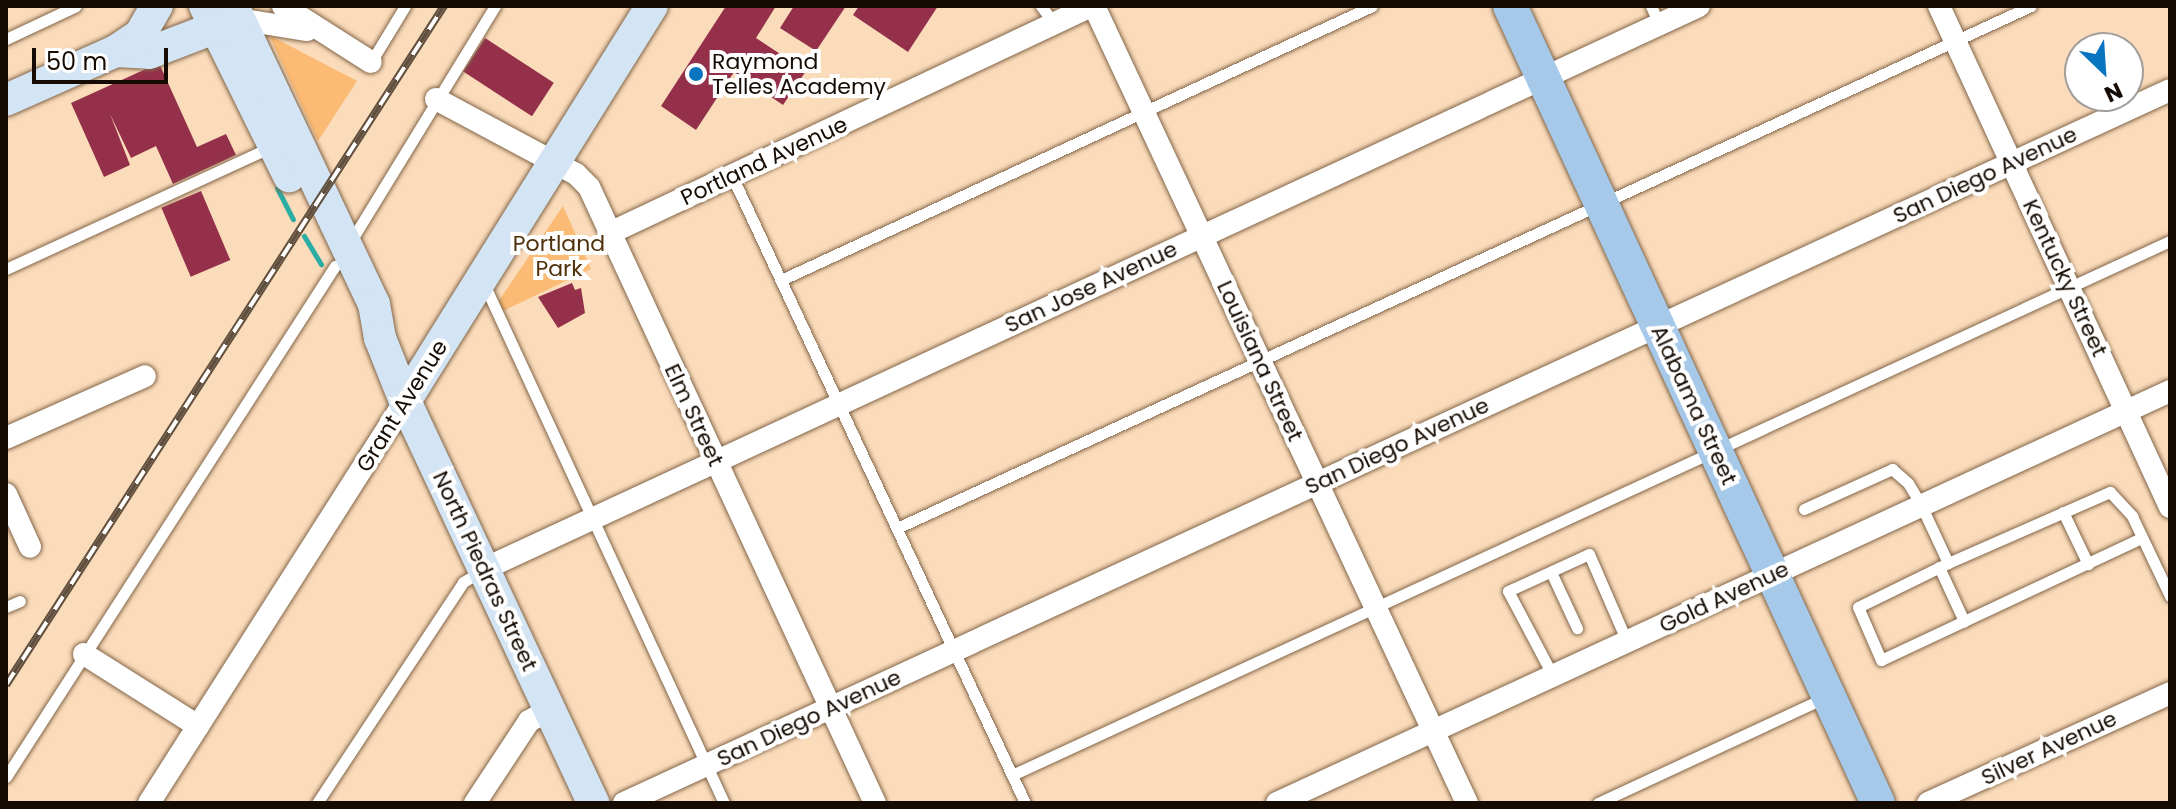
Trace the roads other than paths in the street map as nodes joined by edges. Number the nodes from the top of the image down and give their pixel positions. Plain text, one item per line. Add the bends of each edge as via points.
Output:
1 (76, 6) edge
2 (157, 6) edge
3 (283, 6) edge
4 (405, 6) edge
5 (495, 6) edge
6 (652, 6) edge
7 (1041, 6) edge
8 (1093, 6) edge
9 (1372, 6) edge
10 (1510, 6) edge
11 (1699, 6) edge
12 (1939, 6) edge
13 (2031, 6) edge
14 (223, 14) edge
15 (1655, 15) edge
16 (1056, 26) junction
17 (323, 35) junction
18 (6, 39) edge
19 (1956, 41) junction
20 (116, 51) junction
21 (371, 62) joint
22 (1544, 78) junction
23 (2170, 90) edge
24 (436, 99) junction
25 (6, 100) edge
26 (1144, 112) junction
27 (273, 145) junction
28 (552, 163) junction
29 (2011, 163) junction
30 (732, 176) junction
31 (1602, 204) junction
32 (610, 233) junction
33 (1202, 235) junction
34 (2170, 241) edge
35 (341, 256) junction
36 (6, 269) edge
37 (481, 278) junction
38 (781, 280) junction
39 (2069, 287) junction
40 (1658, 326) junction
41 (1260, 361) junction
42 (145, 376) dead end
43 (2170, 391) edge
44 (405, 401) junction
45 (839, 404) junction
46 (2126, 411) junction
47 (6, 438) edge
48 (1715, 450) junction
49 (716, 461) junction
50 (1318, 483) junction
51 (6, 494) edge
52 (1921, 505) junction
53 (2170, 507) edge
54 (1804, 509) dead end
55 (2063, 512) junction
56 (592, 518) junction
57 (897, 528) junction
58 (2142, 538) junction
59 (30, 547) dead end
60 (2088, 564) junction
61 (1943, 565) junction
62 (484, 569) junction
63 (1551, 572) junction
64 (1772, 574) junction
65 (2170, 596) edge
66 (20, 601) dead end
67 (6, 607) edge
68 (1376, 607) junction
69 (1964, 621) junction
70 (1577, 628) dead end
71 (1627, 642) junction
72 (954, 651) junction
73 (84, 654) junction
74 (1553, 676) junction
75 (2170, 693) edge
76 (1828, 696) junction
77 (830, 708) junction
78 (550, 710) junction
79 (198, 726) junction
80 (1434, 731) junction
81 (707, 765) junction
82 (1012, 775) junction
83 (6, 777) edge
84 (153, 802) edge
85 (317, 803) edge
86 (475, 803) edge
87 (593, 803) edge
88 (624, 803) edge
89 (724, 803) edge
90 (875, 803) edge
91 (1025, 803) edge
92 (1277, 803) edge
93 (1467, 803) edge
94 (1598, 803) edge
95 (1878, 803) edge
96 (1928, 803) edge

1 - 18 lane
2 - 20 main road via 140,35
3 - 17 street
4 - 21 lane
5 - 24 lane
6 - 28 main road, Grant Avenue
7 - 16 lane
8 - 16 street, Portland Avenue
8 - 26 street, Louisiana Street
9 - 26 lane
10 - 22 main road, Alabama Street
11 - 15 street, San Jose Avenue
12 - 19 street, Kentucky Street
13 - 19 lane
14 - 17 street
14 - 20 main road via 149,53
14 - 27 main road, North Piedras Street
14 - 35 main road, North Piedras Street
15 - 22 street, San Jose Avenue
16 - 30 street, Portland Avenue
17 - 21 street
19 - 29 street, Kentucky Street
19 - 31 lane
20 - 25 main road
22 - 31 main road, Alabama Street
22 - 33 street, San Jose Avenue
23 - 29 street, San Diego Avenue
24 - 28 street, Elm Street
24 - 35 lane
26 - 33 street, Louisiana Street
26 - 38 lane
27 - 35 main road, North Piedras Street
27 - 36 lane
28 - 32 street, Elm Street via 582,179
28 - 37 main road, Grant Avenue
29 - 39 street, Kentucky Street
29 - 40 street, San Diego Avenue
30 - 32 street, Portland Avenue
30 - 38 lane
31 - 40 main road, Alabama Street
31 - 41 lane
32 - 49 street, Elm Street
33 - 41 street, Louisiana Street
33 - 45 street, San Jose Avenue
34 - 39 lane
35 - 44 main road, North Piedras Street via 374,304 380,338
35 - 73 lane
37 - 44 main road, Grant Avenue
37 - 56 lane
38 - 45 lane
39 - 46 street, Kentucky Street
39 - 48 lane
40 - 48 main road, Alabama Street
40 - 50 street, San Diego Avenue
41 - 50 street, Louisiana Street
41 - 57 lane
42 - 47 street
43 - 46 street, Gold Avenue
44 - 62 main road, North Piedras Street
44 - 79 street, Grant Avenue
45 - 49 street, San Jose Avenue
45 - 57 lane
46 - 52 street, Gold Avenue
46 - 53 street, Kentucky Street
48 - 64 main road, Alabama Street
48 - 68 lane
49 - 56 street, San Jose Avenue
49 - 77 street, Elm Street
50 - 68 street, Louisiana Street
50 - 72 street, San Diego Avenue
51 - 59 street
52 - 54 lane via 1892,469
52 - 61 lane
52 - 64 street, Gold Avenue
55 - 58 lane via 2110,492 2132,516
55 - 60 lane
55 - 61 lane
56 - 62 street, San Jose Avenue
56 - 81 lane
57 - 72 lane
58 - 60 lane
58 - 65 lane
60 - 69 lane
61 - 69 lane
61 - 69 lane via 1858,607 1881,660
62 - 78 main road, North Piedras Street
62 - 85 lane via 463,582
63 - 70 lane
63 - 71 lane via 1589,554
63 - 74 lane via 1508,591
64 - 71 street, Gold Avenue
64 - 76 main road, Alabama Street
66 - 67 lane
68 - 80 street, Louisiana Street
68 - 82 lane
71 - 74 street, Gold Avenue
72 - 77 street, San Diego Avenue
72 - 82 lane
73 - 79 street
73 - 83 lane
74 - 80 street, Gold Avenue
75 - 96 street, Silver Avenue
76 - 94 lane
76 - 95 main road, Alabama Street
77 - 81 street, San Diego Avenue
77 - 90 street, Elm Street
78 - 86 street via 529,721
78 - 87 main road, North Piedras Street
79 - 84 street, Grant Avenue
80 - 92 street, Gold Avenue
80 - 93 street, Louisiana Street
81 - 88 street, San Diego Avenue
81 - 89 lane
82 - 91 lane

